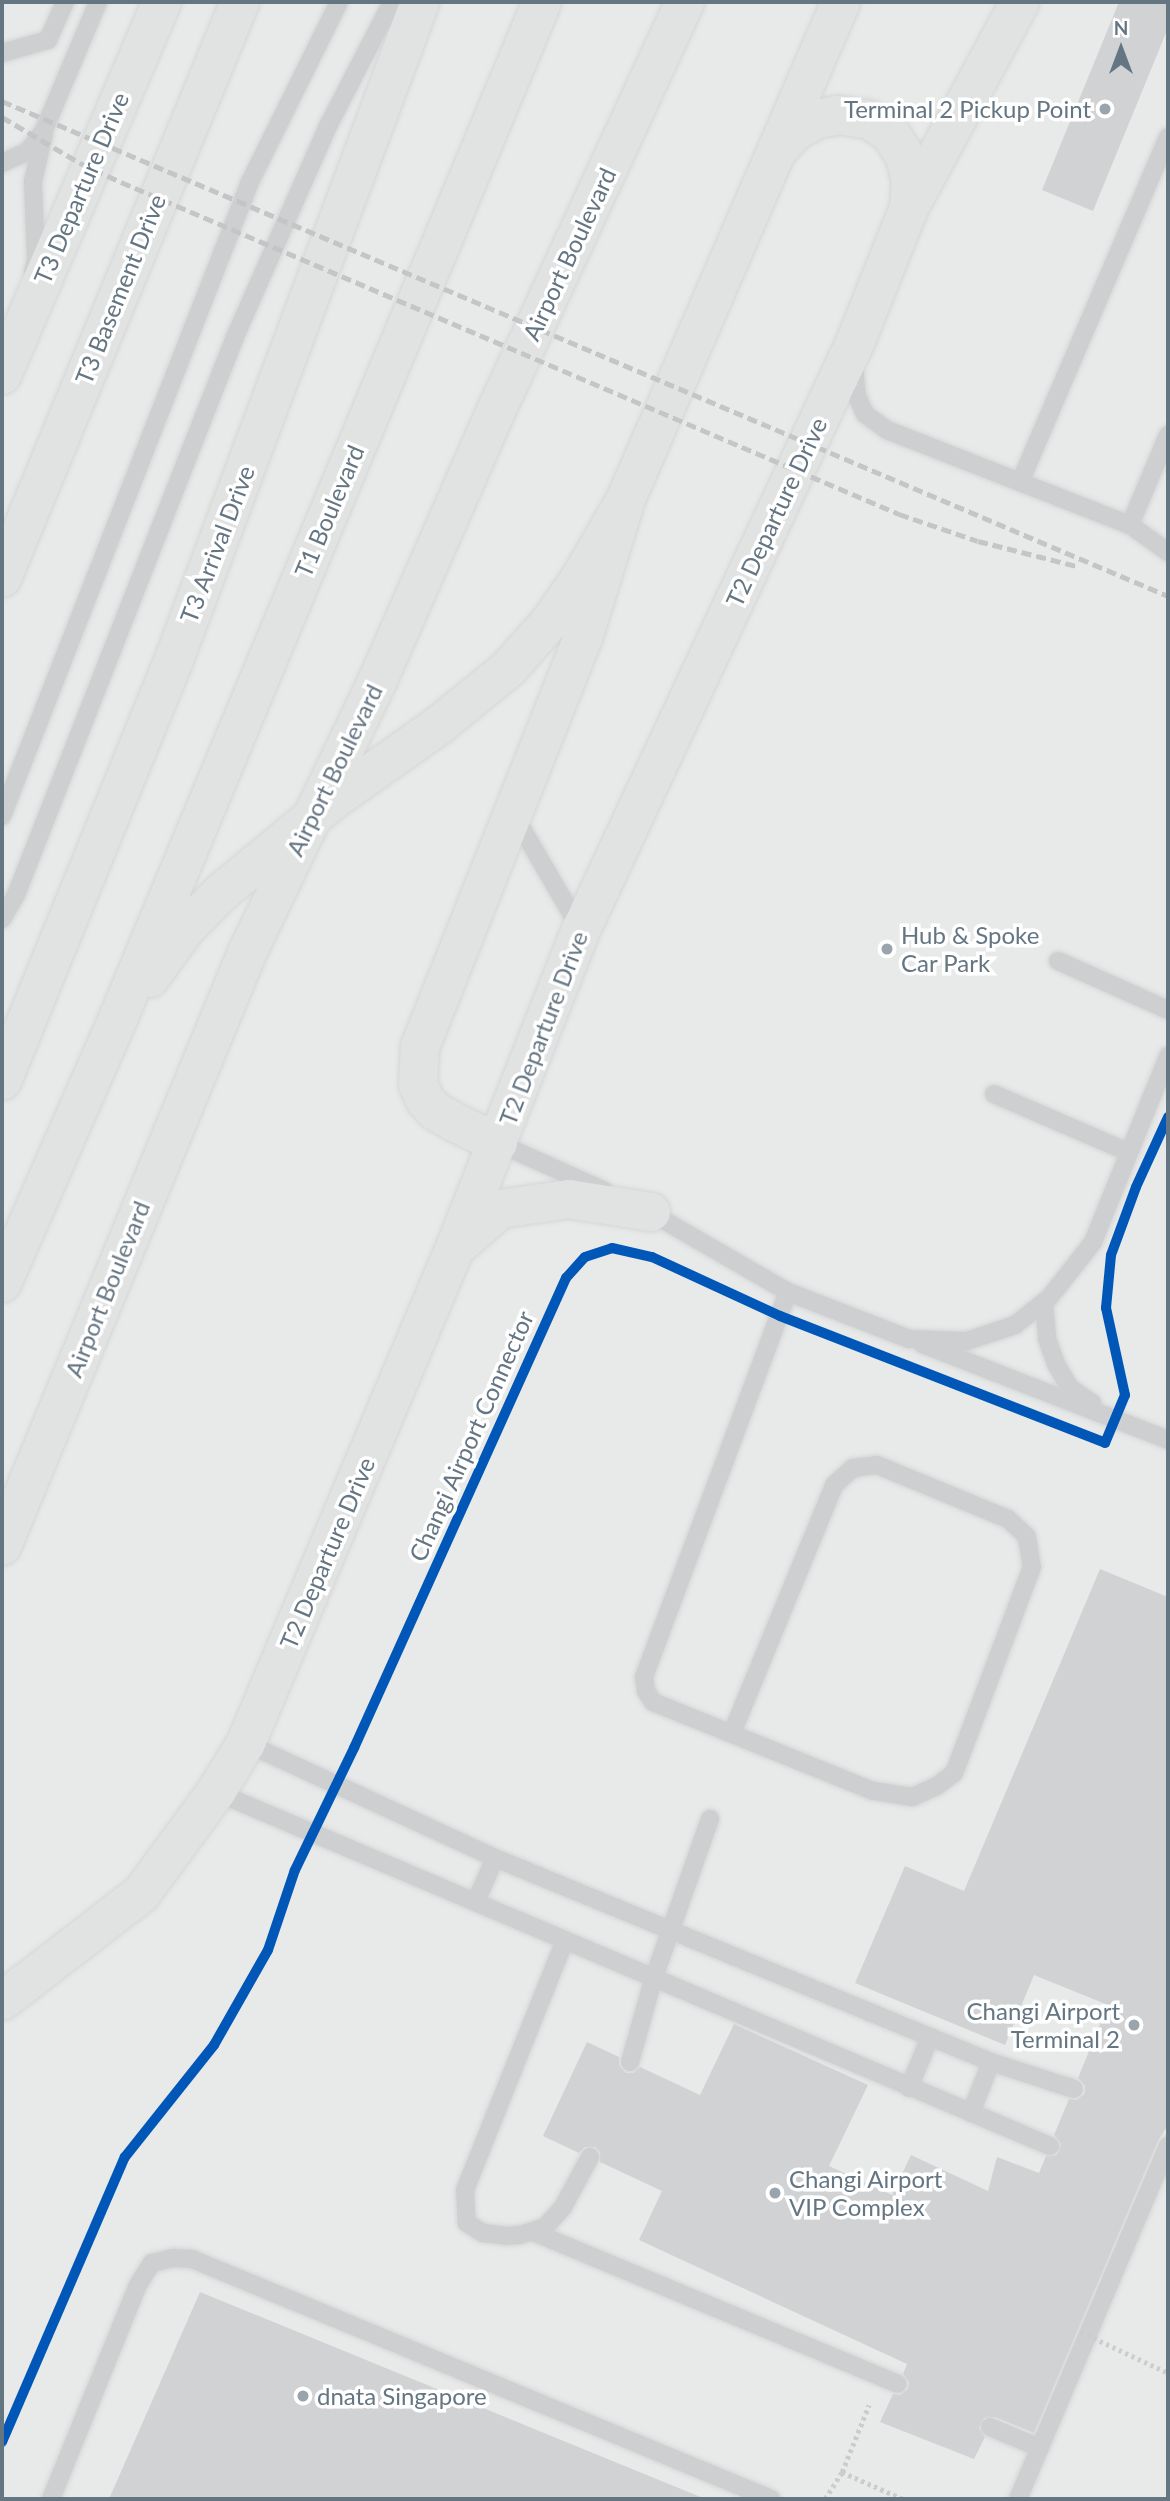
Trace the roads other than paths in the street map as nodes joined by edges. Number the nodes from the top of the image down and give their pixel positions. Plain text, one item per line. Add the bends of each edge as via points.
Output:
1 (65, 2) edge
2 (98, 2) edge
3 (162, 2) edge
4 (240, 2) edge
5 (339, 2) edge
6 (392, 2) edge
7 (420, 2) edge
8 (542, 2) edge
9 (685, 2) edge
10 (841, 2) edge
11 (989, 2) edge
12 (1020, 2) edge
13 (2, 53) edge
14 (963, 107) junction
15 (44, 130) junction
16 (1168, 137) edge
17 (773, 156) junction
18 (2, 163) edge
19 (909, 208) junction
20 (28, 313) junction
21 (855, 343) junction
22 (2, 375) edge
23 (1168, 435) edge
24 (1021, 480) junction
25 (626, 499) junction
26 (1130, 525) junction
27 (1168, 552) edge
28 (2, 578) edge
29 (512, 812) junction
30 (2, 816) edge
31 (2, 919) edge
32 (581, 930) junction
33 (1058, 961) dead end
34 (1168, 1010) edge
35 (117, 1021) junction
36 (1168, 1056) edge
37 (2, 1081) edge
38 (994, 1094) dead end
39 (498, 1143) junction
40 (1128, 1152) junction
41 (651, 1212) junction
42 (455, 1248) junction
43 (2, 1283) edge
44 (789, 1292) junction
45 (1044, 1302) junction
46 (909, 1339) junction
47 (1115, 1419) junction
48 (1168, 1440) edge
49 (2, 1546) edge
50 (733, 1733) junction
51 (246, 1743) junction
52 (216, 1792) junction
53 (710, 1819) dead end
54 (495, 1858) junction
55 (477, 1901) junction
56 (670, 1931) junction
57 (565, 1940) junction
58 (653, 1980) junction
59 (2, 2001) edge
60 (930, 2037) junction
61 (630, 2062) dead end
62 (991, 2062) junction
63 (909, 2088) junction
64 (1074, 2089) dead end
65 (971, 2113) junction
66 (1168, 2145) edge
67 (1050, 2146) dead end
68 (590, 2157) dead end
69 (533, 2232) junction
70 (898, 2384) dead end
71 (990, 2427) dead end
72 (1040, 2448) junction
73 (51, 2499) edge
74 (771, 2499) edge
75 (1018, 2499) edge

1 - 13 lane via 48,40
2 - 15 lane
3 - 20 main road, T3 Departure Drive
4 - 28 main road, T3 Basement Drive
5 - 30 lane via 250,182
6 - 31 lane via 328,126 235,337 16,895
7 - 37 main road, T3 Arrival Drive via 175,657
8 - 35 main road, T1 Boulevard
9 - 49 main road, Airport Boulevard via 377,682 248,951
10 - 17 main road
11 - 14 main road
12 - 14 main road, T2 Departure Drive
14 - 19 main road, T2 Departure Drive
15 - 18 lane via 27,152
15 - 20 lane via 33,181 36,260
16 - 24 lane
17 - 19 main road via 795,131 818,119 839,115 870,120 891,134 905,156 911,181
17 - 25 main road
19 - 21 main road, T2 Departure Drive
20 - 22 main road, T3 Departure Drive
21 - 24 lane via 857,396 865,414 887,430
21 - 32 main road, T2 Departure Drive
23 - 26 lane
24 - 26 lane
25 - 29 main road via 584,635
25 - 35 main road via 550,622 509,668 438,726 332,801 222,892 186,928
26 - 27 lane
29 - 32 lane
29 - 39 main road via 417,1065 418,1084 436,1111
32 - 39 main road, T2 Departure Drive
33 - 34 lane
35 - 43 main road
36 - 40 lane
38 - 40 lane
39 - 41 lane
39 - 42 main road, T2 Departure Drive
40 - 45 lane via 1093,1242
41 - 42 main road via 569,1199 500,1209
41 - 44 lane
42 - 51 main road, T2 Departure Drive
44 - 46 lane
44 - 50 lane via 644,1677 653,1702
45 - 46 lane via 1015,1325 967,1341
45 - 47 lane via 1047,1339 1070,1388
46 - 47 lane
47 - 48 lane
50 - 50 lane via 834,1485 853,1468 877,1465 1008,1519 1027,1537 1031,1567 954,1773 937,1786 912,1797 873,1791
51 - 52 main road, T2 Departure Drive
51 - 54 lane
52 - 55 lane
52 - 59 main road, T2 Departure Drive via 141,1894
53 - 56 lane
54 - 55 lane
54 - 56 lane
55 - 57 lane
56 - 58 lane
56 - 60 lane
57 - 58 lane
57 - 69 lane via 463,2197 464,2216 474,2229 506,2236
58 - 61 lane
58 - 63 lane
60 - 62 lane
60 - 63 lane
62 - 64 lane
62 - 65 lane
63 - 65 lane
65 - 67 lane
66 - 72 lane via 1146,2187
68 - 69 lane via 555,2218
69 - 70 lane
71 - 72 lane
72 - 75 lane
73 - 74 lane via 138,2285 152,2263 173,2258 192,2259

